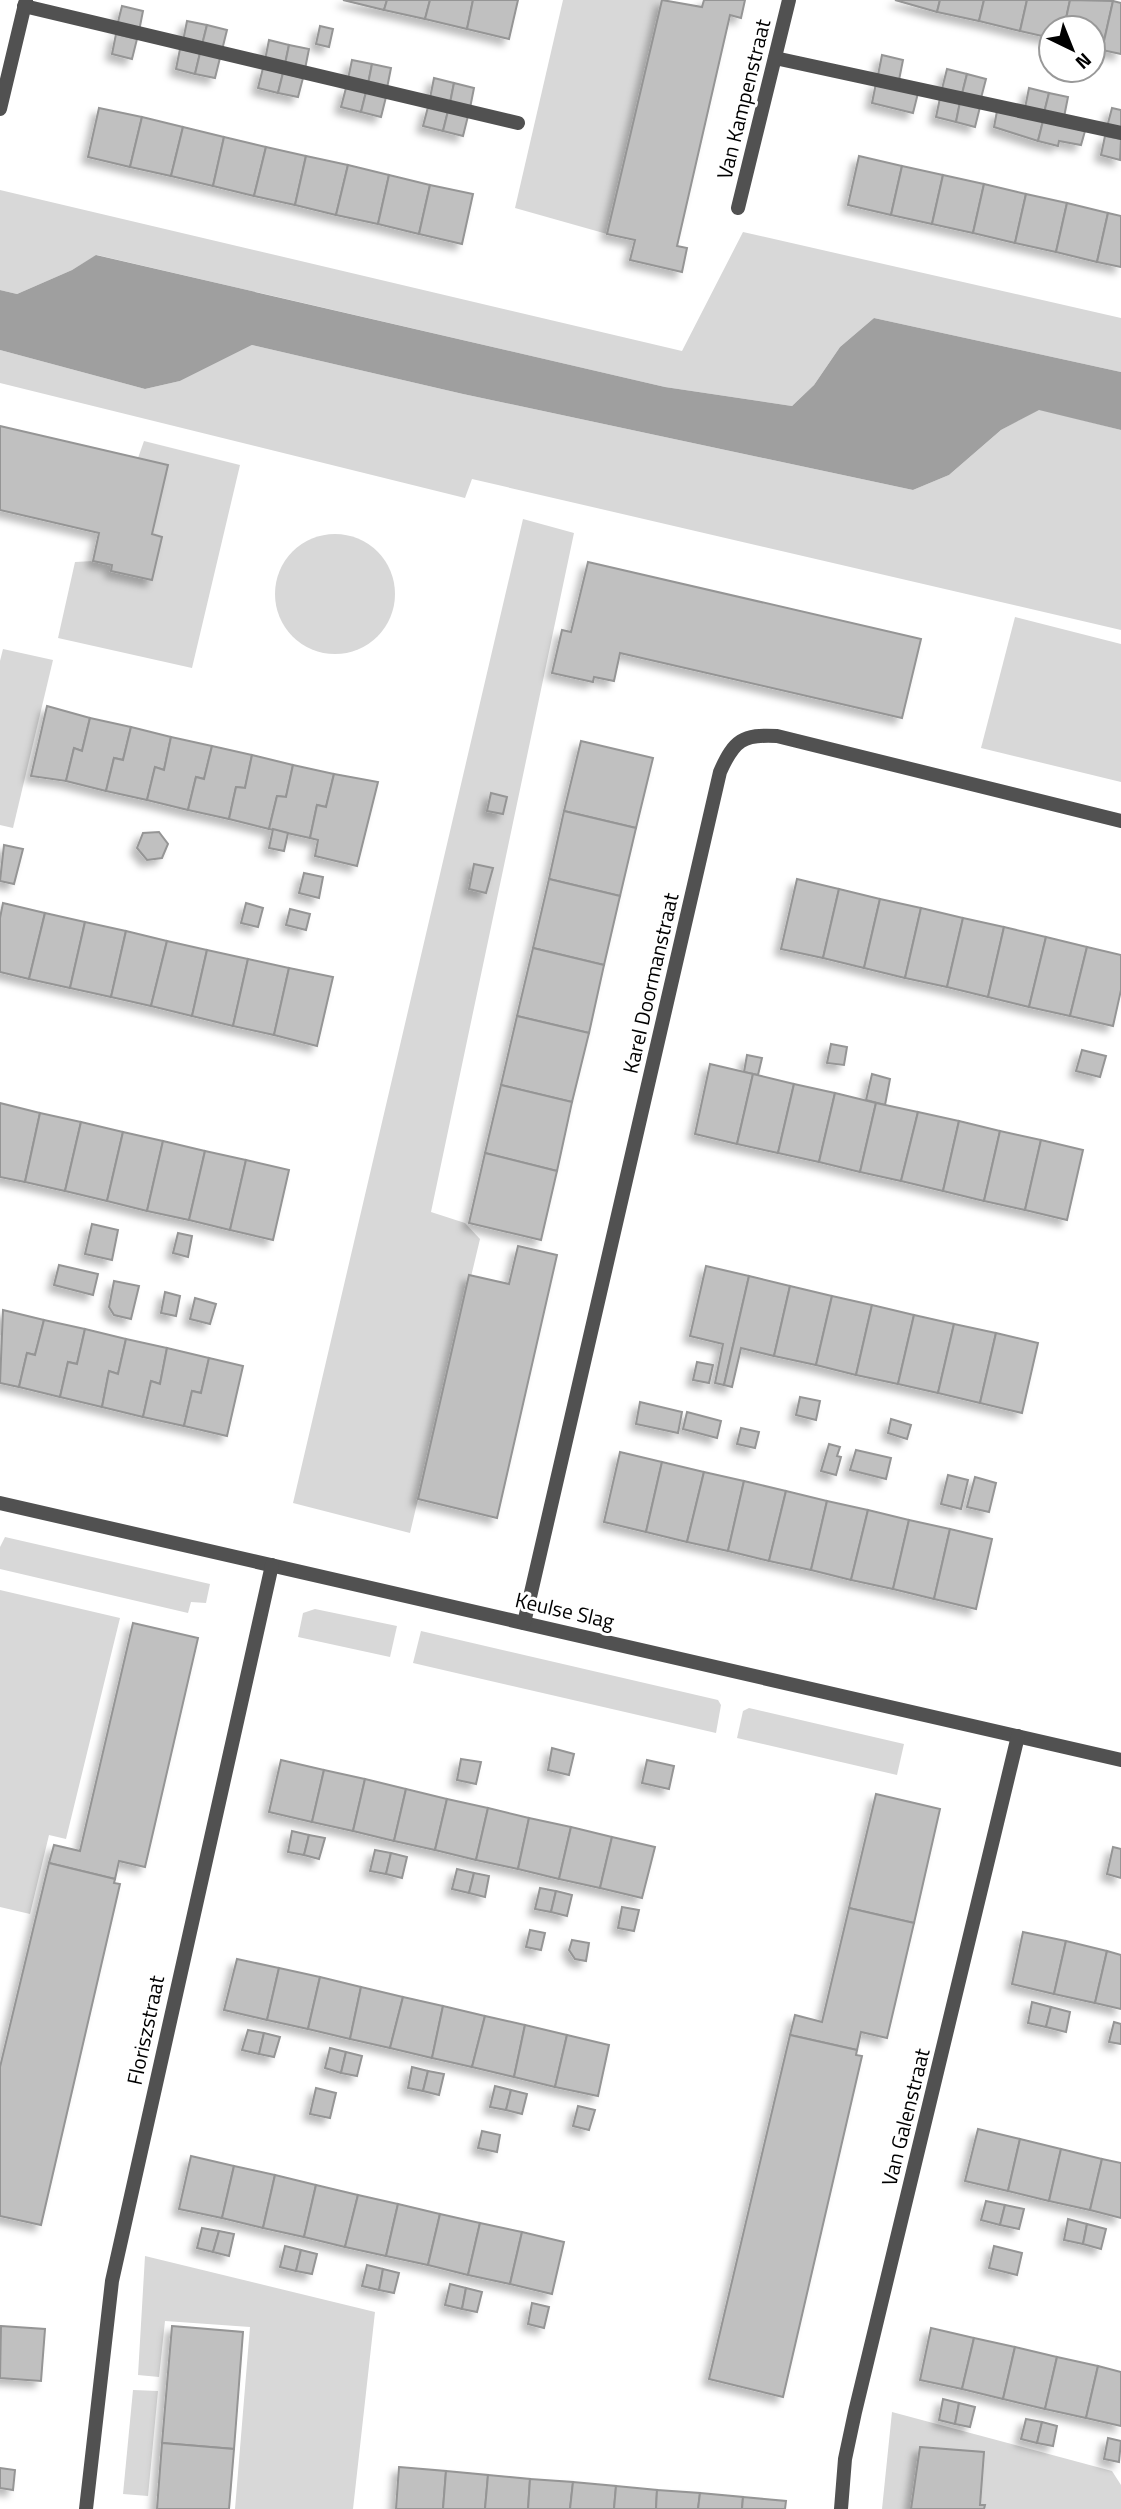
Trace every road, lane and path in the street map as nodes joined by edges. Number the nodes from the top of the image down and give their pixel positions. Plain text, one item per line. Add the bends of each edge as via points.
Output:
1 (789, 0) edge
2 (25, 3) edge
3 (775, 58) junction
4 (0, 109) edge
5 (518, 123) dead end
6 (1121, 133) edge
7 (738, 208) dead end
8 (1121, 821) edge
9 (0, 1503) edge
10 (272, 1565) junction
11 (524, 1623) junction
12 (1018, 1736) junction
13 (1121, 1759) edge
14 (86, 2509) edge
15 (841, 2509) edge

1 - 3 street, Van Kampenstraat
2 - 4 street
2 - 5 street
3 - 6 street
3 - 7 street, Van Kampenstraat
8 - 11 street, Karel Doormanstraat via 777,736 752,734 731,748 720,772
9 - 10 street, Keulse Slag
10 - 11 street, Keulse Slag
10 - 14 street, Floriszstraat via 112,2281
11 - 12 street, Keulse Slag
12 - 13 street, Keulse Slag
12 - 15 street, Van Galenstraat via 853,2423

